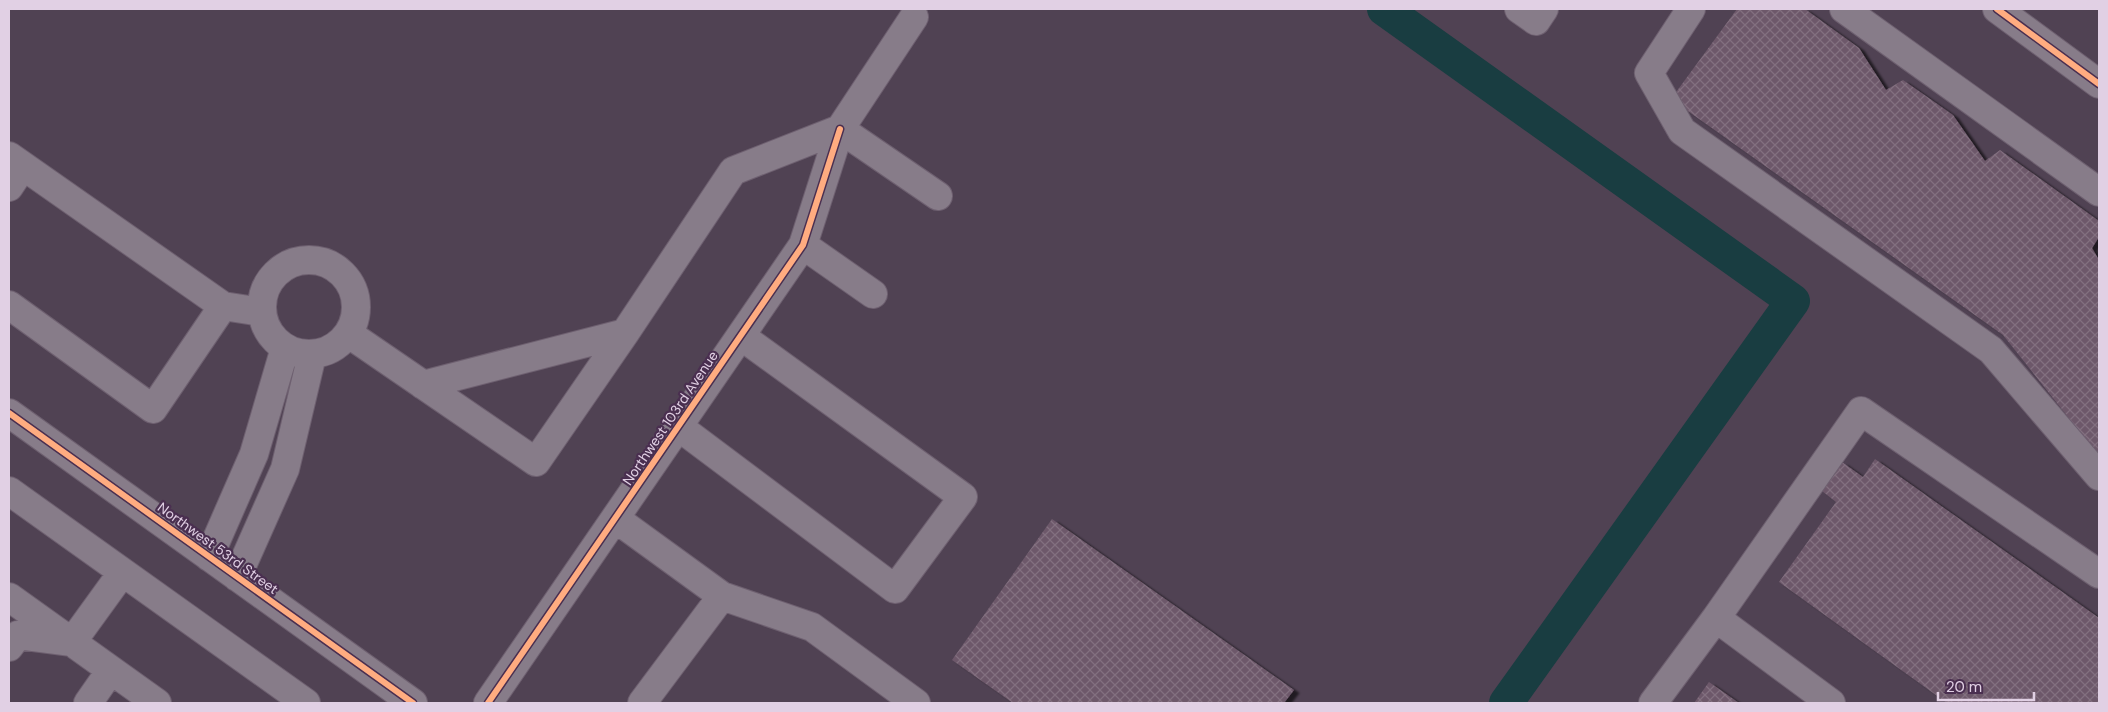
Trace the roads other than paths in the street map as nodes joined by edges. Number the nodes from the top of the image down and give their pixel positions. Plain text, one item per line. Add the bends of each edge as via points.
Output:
1 (1520, 9) edge
2 (1544, 9) edge
3 (1691, 9) edge
4 (1844, 9) edge
5 (1997, 9) edge
6 (914, 17) dead end
7 (2099, 84) edge
8 (840, 129) junction
9 (13, 170) edge
10 (2099, 192) edge
11 (938, 196) dead end
12 (803, 245) junction
13 (872, 294) dead end
14 (9, 305) edge
15 (222, 306) junction
16 (262, 312) junction
17 (626, 333) junction
18 (349, 334) junction
19 (741, 336) junction
20 (285, 348) junction
21 (312, 355) junction
22 (423, 385) junction
23 (9, 413) edge
24 (678, 427) junction
25 (2099, 476) edge
26 (9, 491) edge
27 (616, 519) junction
28 (209, 556) junction
29 (122, 573) junction
30 (2099, 574) edge
31 (237, 577) junction
32 (722, 596) junction
33 (9, 597) edge
34 (1716, 618) junction
35 (72, 642) junction
36 (9, 647) edge
37 (111, 670) junction
38 (88, 703) edge
39 (157, 703) edge
40 (306, 703) edge
41 (413, 703) edge
42 (488, 703) edge
43 (642, 703) edge
44 (916, 703) edge
45 (1653, 703) edge
46 (1831, 703) edge

1 - 2 street via 1536,21
3 - 25 street via 1648,73 1682,130 1991,350
4 - 10 street
5 - 7 street
6 - 8 street, Northwest 103rd Avenue
8 - 11 street
8 - 12 street, Northwest 103rd Avenue
8 - 17 street via 733,171
9 - 15 street
12 - 13 street
12 - 19 street, Northwest 103rd Avenue
14 - 15 street via 153,409
15 - 16 street
16 - 18 street via 268,283 278,271 291,263 321,261 335,267 354,290 357,305
16 - 20 street via 273,338
17 - 22 street
17 - 22 street via 536,462
18 - 21 street via 327,352
18 - 22 street
19 - 24 street, Northwest 103rd Avenue
19 - 24 street via 963,497 895,589
20 - 21 street via 298,354
20 - 28 street via 254,454
21 - 31 street via 285,469
23 - 28 street, Northwest 53rd Street
24 - 27 street, Northwest 103rd Avenue
26 - 29 street
27 - 32 street
27 - 42 street, Northwest 103rd Avenue
28 - 31 street, Northwest 53rd Street
29 - 35 street
29 - 40 street
30 - 34 street via 1861,411
31 - 41 street, Northwest 53rd Street
32 - 43 street
32 - 44 street via 812,627
33 - 35 street
34 - 45 street
34 - 46 street
35 - 36 street via 18,635
35 - 37 street
37 - 38 street
37 - 39 street

